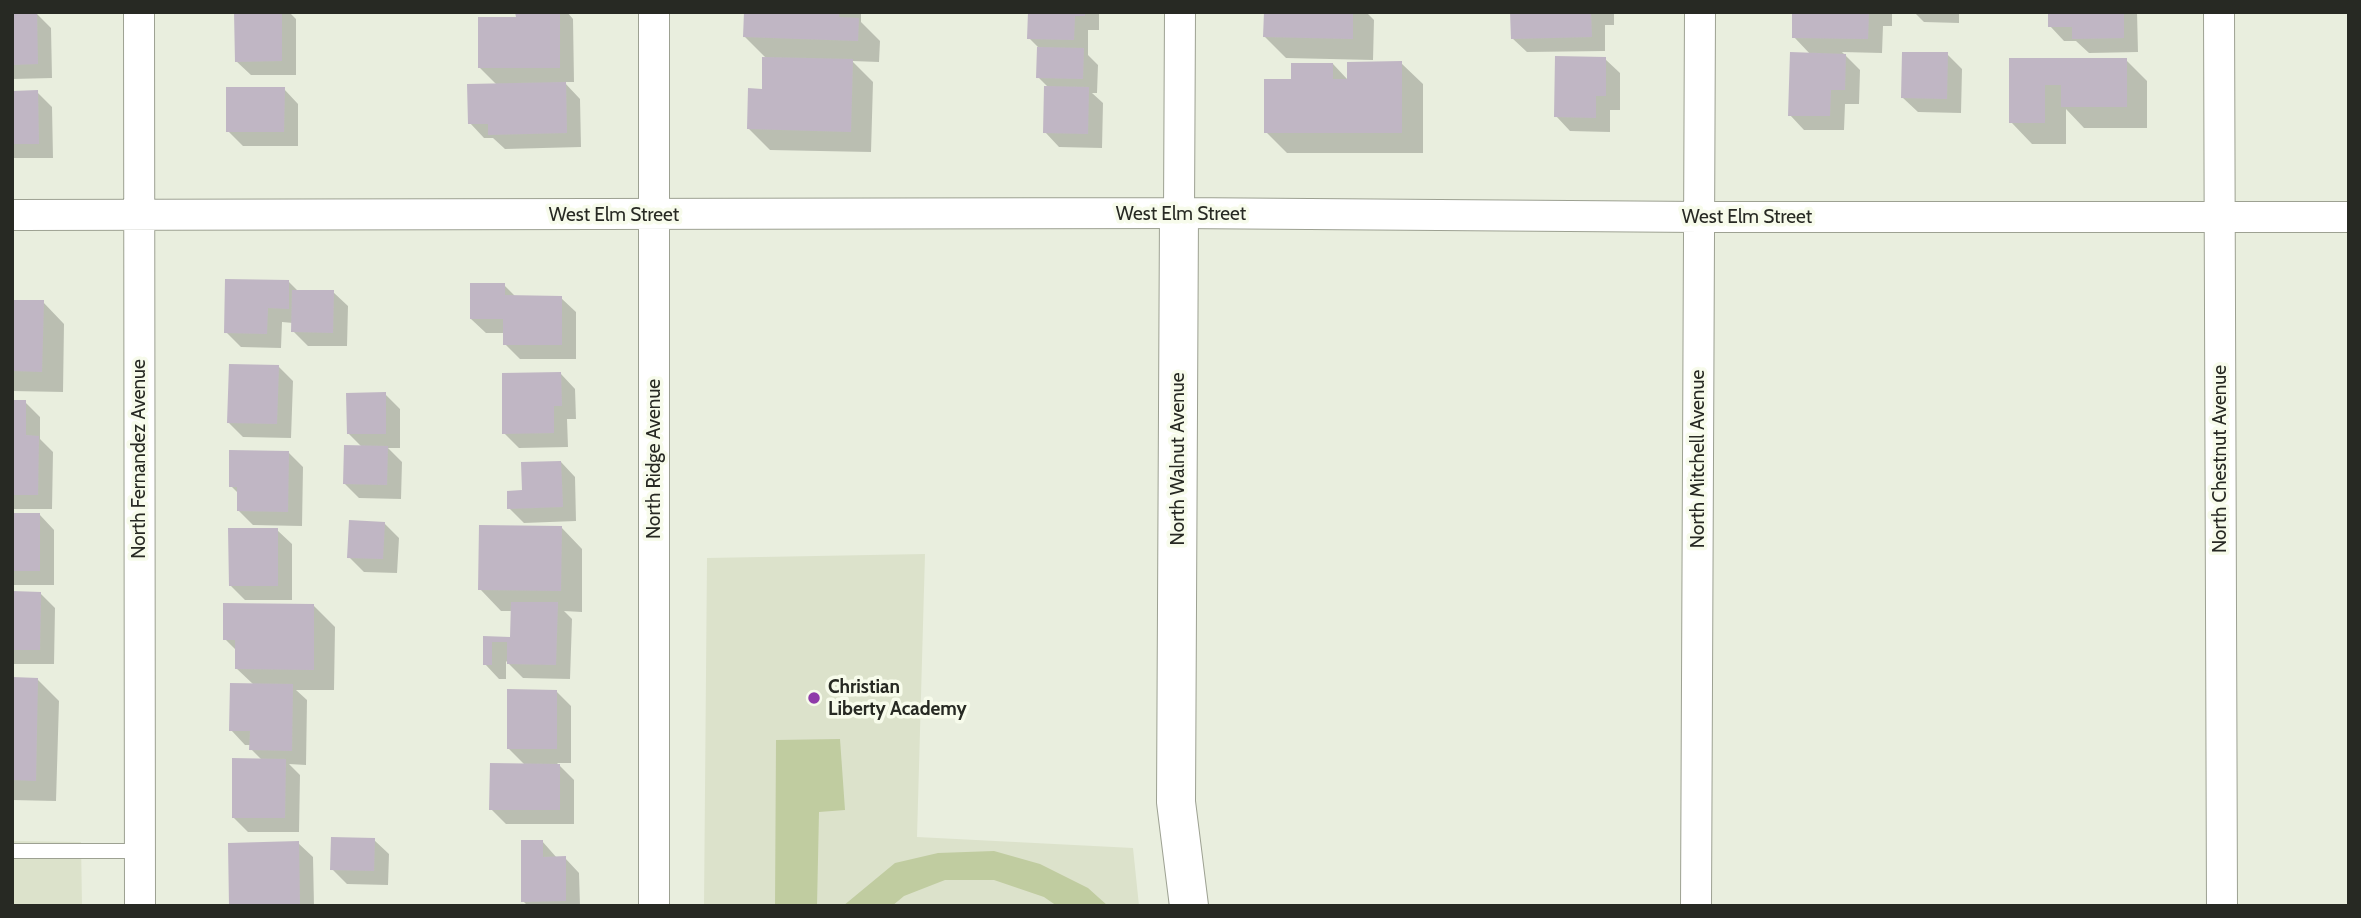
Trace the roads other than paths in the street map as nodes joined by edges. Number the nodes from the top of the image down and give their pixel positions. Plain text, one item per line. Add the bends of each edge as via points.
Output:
1 (139, 12) edge
2 (654, 12) edge
3 (1180, 12) edge
4 (1700, 12) edge
5 (2219, 12) edge
6 (1179, 213) junction
7 (139, 214) junction
8 (12, 215) edge
9 (654, 215) junction
10 (1699, 217) junction
11 (2219, 217) junction
12 (2349, 217) edge
13 (12, 850) edge
14 (140, 850) junction
15 (140, 906) edge
16 (654, 906) edge
17 (1189, 906) edge
18 (1696, 906) edge
19 (2222, 906) edge

1 - 7 street, North Fernandez Avenue
2 - 9 street, North Ridge Avenue
3 - 6 street, North Walnut Avenue
4 - 10 street, North Mitchell Avenue
5 - 11 street, North Chestnut Avenue
6 - 9 street, West Elm Street
6 - 10 street, West Elm Street
6 - 17 street, North Walnut Avenue via 1176,802
7 - 8 street, West Elm Street
7 - 9 street, West Elm Street
7 - 14 street, North Fernandez Avenue
9 - 16 street, North Ridge Avenue
10 - 11 street, West Elm Street
10 - 18 street, North Mitchell Avenue
11 - 12 street, West Elm Street
11 - 19 street, North Chestnut Avenue
13 - 14 lane
14 - 15 street, North Fernandez Avenue

